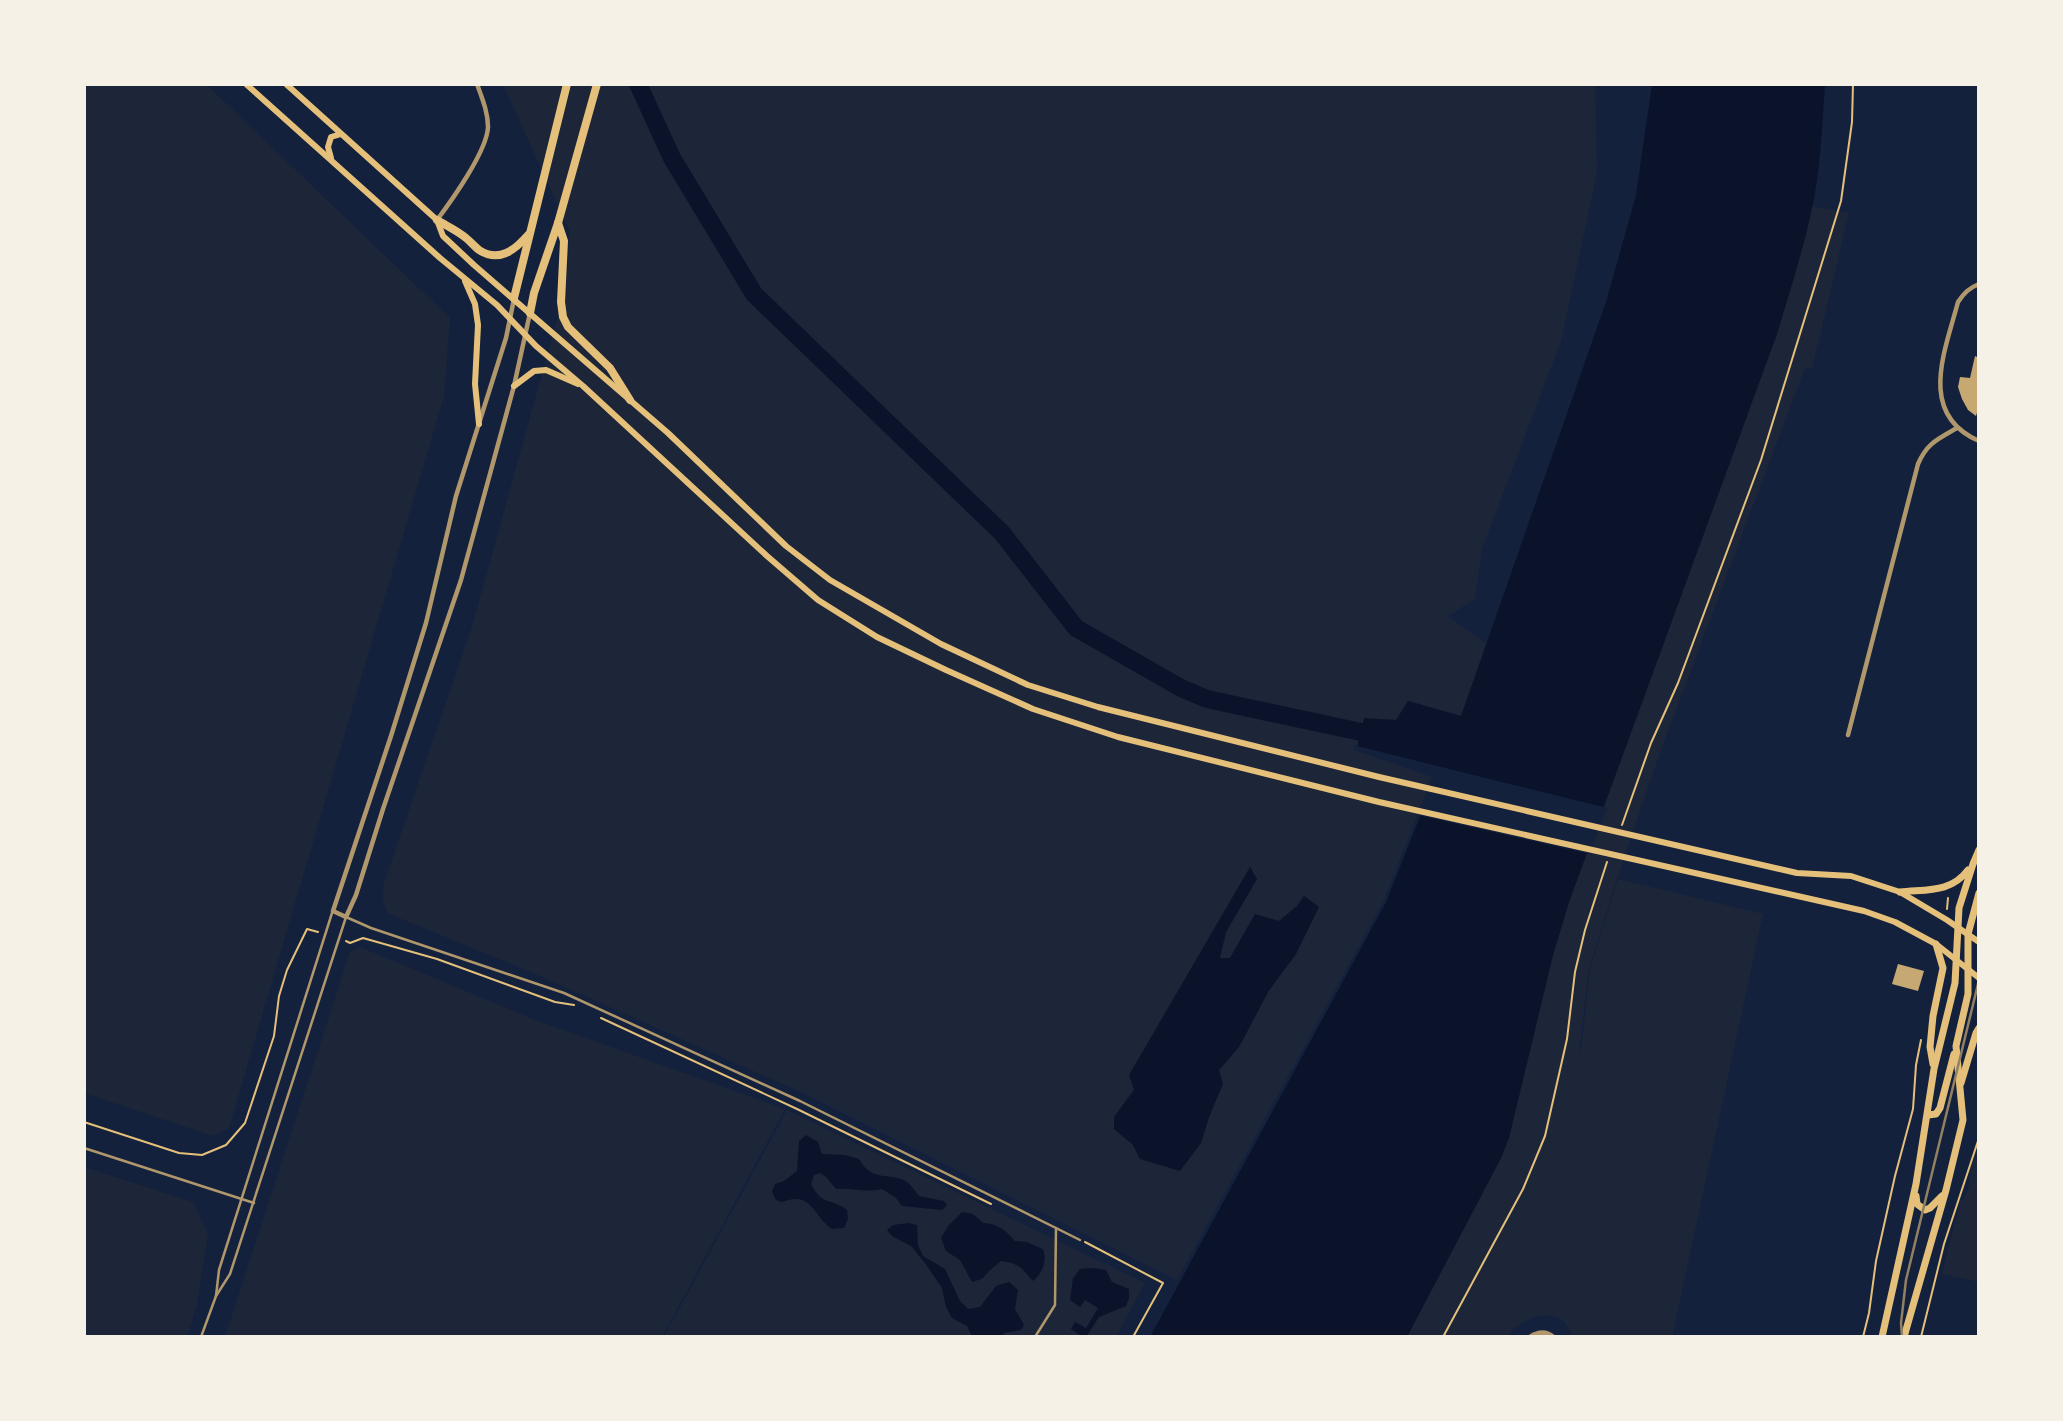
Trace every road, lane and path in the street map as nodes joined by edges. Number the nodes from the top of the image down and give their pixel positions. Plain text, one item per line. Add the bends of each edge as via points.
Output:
1 (246, 84) edge
2 (286, 84) edge
3 (477, 84) edge
4 (567, 84) edge
5 (597, 84) edge
6 (1853, 84) edge
7 (341, 134) junction
8 (332, 160) junction
9 (437, 220) junction
10 (558, 223) junction
11 (530, 233) junction
12 (464, 277) junction
13 (1979, 284) edge
14 (514, 298) junction
15 (530, 313) junction
16 (510, 319) junction
17 (526, 335) junction
18 (514, 386) junction
19 (583, 386) junction
20 (630, 400) junction
21 (479, 424) junction
22 (1957, 428) junction
23 (1979, 441) edge
24 (1848, 735) dead end
25 (1621, 829) dead end
26 (1979, 850) edge
27 (1610, 854) dead end
28 (1973, 864) junction
29 (1900, 892) junction
30 (1979, 893) edge
31 (1948, 898) dead end
32 (333, 911) junction
33 (346, 917) junction
34 (1947, 920) junction
35 (1958, 928) junction
36 (307, 929) dead end
37 (1968, 934) junction
38 (1979, 942) edge
39 (350, 943) dead end
40 (1936, 944) junction
41 (1957, 961) junction
42 (1969, 971) junction
43 (1979, 978) edge
44 (575, 1006) dead end
45 (600, 1017) dead end
46 (1979, 1028) edge
47 (1922, 1038) dead end
48 (1956, 1046) junction
49 (1934, 1069) junction
50 (1960, 1087) junction
51 (1928, 1115) junction
52 (84, 1122) edge
53 (1979, 1138) edge
54 (84, 1148) edge
55 (1916, 1184) junction
56 (1946, 1190) junction
57 (242, 1199) junction
58 (254, 1203) junction
59 (994, 1205) dead end
60 (1056, 1228) junction
61 (1080, 1240) joint
62 (216, 1296) junction
63 (201, 1337) edge
64 (1035, 1337) edge
65 (1133, 1337) edge
66 (1443, 1337) edge
67 (1530, 1337) edge
68 (1553, 1337) edge
69 (1863, 1337) edge
70 (1882, 1337) edge
71 (1904, 1337) edge
72 (1921, 1337) edge

1 - 8 main road
2 - 7 main road
3 - 9 street via 487,137
4 - 11 highway
5 - 10 highway
6 - 25 path via 1841,201 1761,460
7 - 8 main road via 331,137
7 - 9 main road
8 - 12 main road
9 - 11 highway via 480,251 500,256 515,250
9 - 14 main road via 443,236
10 - 15 highway
10 - 20 highway via 564,241 563,317 610,368
11 - 14 highway
12 - 16 main road
12 - 21 main road via 478,325 475,384
13 - 22 street via 1970,287 1958,302 1940,376 1939,391
14 - 15 main road
14 - 16 street
15 - 17 street
15 - 20 main road
16 - 17 main road
16 - 21 street
17 - 18 street
17 - 19 main road
18 - 19 main road via 534,371 546,370
18 - 33 street via 461,580
19 - 40 main road via 818,600 877,636 1033,709 1118,737 1379,802 1864,911
20 - 29 main road via 786,546 830,580 941,644 1028,685 1098,707 1379,777 1797,873 1851,876
21 - 32 street via 456,496 426,623
22 - 23 street
22 - 24 street via 1932,442 1918,464
26 - 28 main road
27 - 66 path via 1577,961 1567,1039 1545,1136 1523,1189
28 - 29 main road via 1960,881 1945,888
28 - 35 main road via 1959,908
29 - 34 main road
30 - 37 main road
31 - 34 path
32 - 33 street
32 - 57 lane
33 - 58 lane
33 - 60 lane via 564,993 800,1101
34 - 35 main road
35 - 37 main road
35 - 41 main road
36 - 52 path via 279,996 274,1036 245,1123 226,1145 202,1155 179,1153
37 - 38 main road
37 - 42 main road
39 - 44 path via 363,938
40 - 41 main road
40 - 49 main road via 1942,968 1930,1047
41 - 42 main road
41 - 49 main road
42 - 43 main road
42 - 48 main road
45 - 59 path
46 - 50 main road
47 - 69 path via 1913,1109 1876,1261
48 - 50 main road
48 - 51 main road via 1940,1108
49 - 51 main road
50 - 56 main road via 1963,1120
51 - 55 main road
53 - 72 path via 1944,1244
54 - 57 lane
55 - 56 main road via 1917,1204 1925,1210
55 - 70 main road
56 - 71 main road
57 - 58 lane
57 - 62 lane via 219,1270
58 - 62 lane via 230,1274
60 - 61 lane
60 - 64 lane via 1055,1304
61 - 65 path via 1163,1283
62 - 63 lane
67 - 68 street via 1538,1333

